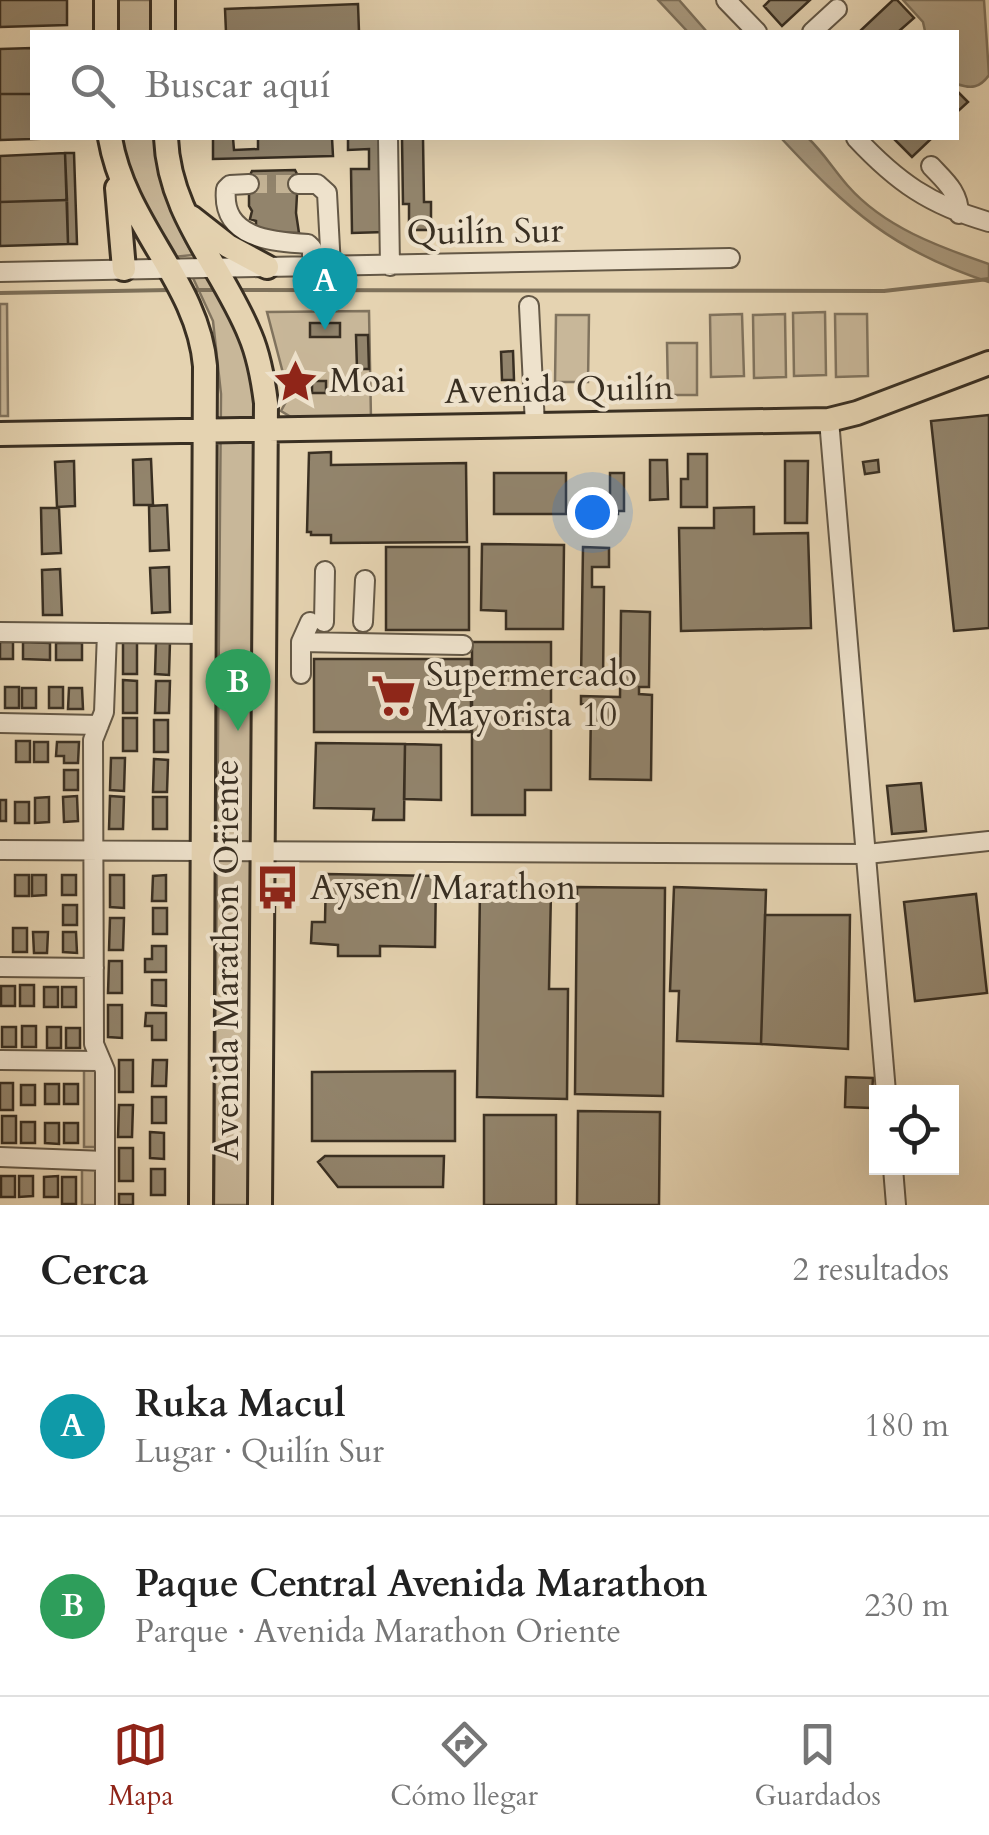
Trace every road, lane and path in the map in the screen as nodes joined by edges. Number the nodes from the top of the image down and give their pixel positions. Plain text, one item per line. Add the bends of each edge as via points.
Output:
1 (106, 0) edge
2 (163, 0) edge
3 (726, 0) edge
4 (837, 8) dead end
5 (106, 30) edge
6 (164, 30) edge
7 (755, 30) edge
8 (814, 30) edge
9 (110, 140) edge
10 (166, 140) edge
11 (388, 140) edge
12 (866, 141) edge
13 (115, 163) junction
14 (931, 166) dead end
15 (249, 184) dead end
16 (298, 184) tunnel mouth
17 (179, 204) junction
18 (959, 214) junction
19 (989, 222) edge
20 (730, 258) dead end
21 (390, 266) junction
22 (267, 267) junction
23 (322, 267) junction
24 (124, 269) junction
25 (0, 272) edge
26 (216, 274) junction
27 (171, 275) junction
28 (529, 306) dead end
29 (989, 363) edge
30 (829, 420) junction
31 (535, 425) junction
32 (206, 430) junction
33 (267, 430) junction
34 (0, 434) edge
35 (325, 571) dead end
36 (364, 580) dead end
37 (363, 622) dead end
38 (0, 632) edge
39 (107, 633) junction
40 (205, 634) junction
41 (301, 642) junction
42 (463, 645) dead end
43 (300, 674) dead end
44 (0, 723) edge
45 (99, 725) junction
46 (989, 841) edge
47 (263, 849) junction
48 (0, 850) edge
49 (204, 850) junction
50 (92, 851) junction
51 (867, 854) junction
52 (0, 967) edge
53 (94, 968) junction
54 (0, 1060) edge
55 (100, 1061) junction
56 (885, 1085) edge
57 (0, 1157) edge
58 (104, 1161) junction
59 (893, 1175) edge
60 (104, 1205) edge
61 (201, 1205) edge
62 (260, 1205) edge
63 (896, 1205) edge

1 - 5 main road
2 - 6 main road
3 - 7 street
4 - 8 street
9 - 13 main road, Avenida Marathon Oriente
10 - 17 main road, Avenida Marathon Oriente
11 - 21 street
12 - 18 street via 886,169
13 - 24 main road
13 - 27 main road, Avenida Marathon Oriente
14 - 18 street via 954,191
15 - 23 street via 226,189 230,217 265,240 308,244
16 - 23 street via 317,184 327,193
17 - 22 main road via 219,240
17 - 26 main road, Avenida Marathon Oriente
18 - 19 street
20 - 21 street, Quilín Sur
21 - 23 street, Quilín Sur
22 - 23 street, Quilín Sur
22 - 26 street, Quilín Sur
24 - 25 street, Quilín Sur
24 - 27 street, Quilín Sur
26 - 27 street, Quilín Sur
26 - 33 main road, Avenida Marathon Oriente via 250,335
27 - 32 main road, Avenida Marathon Oriente via 204,352
28 - 31 street
29 - 30 main road, Avenida Quilín
30 - 31 main road, Avenida Quilín
30 - 51 street
31 - 33 main road, Avenida Quilín
32 - 33 main road, Avenida Quilín
32 - 34 main road, Avenida Quilín
32 - 40 main road, Avenida Marathon Oriente
33 - 47 main road, Avenida Marathon Oriente
35 - 41 street via 317,622
36 - 37 street
38 - 39 street
39 - 40 street
39 - 45 street
40 - 49 main road, Avenida Marathon Oriente
41 - 42 street
41 - 43 street
44 - 45 street
45 - 50 street via 93,740
46 - 51 street
47 - 49 street
47 - 51 street
47 - 62 main road, Avenida Marathon Oriente
48 - 50 street
49 - 50 street
49 - 61 main road, Avenida Marathon Oriente
50 - 53 street
51 - 56 street
52 - 53 street
53 - 55 street
54 - 55 street
55 - 58 street
57 - 58 street
58 - 60 street
59 - 63 street

